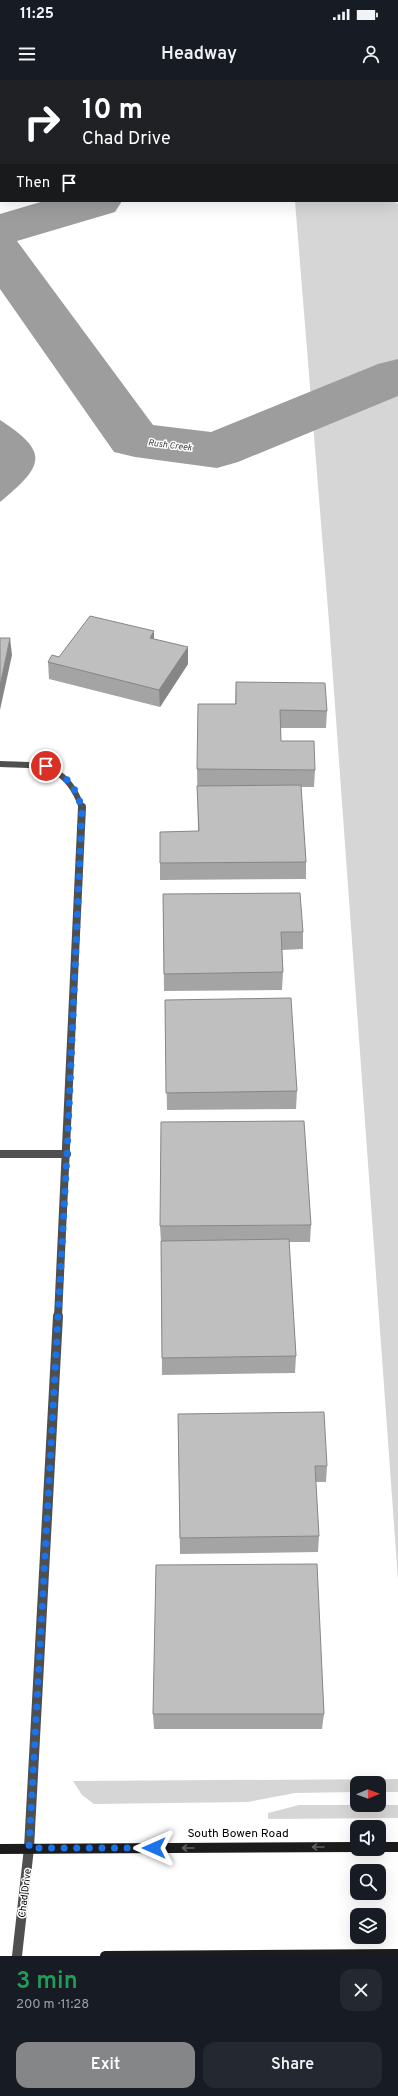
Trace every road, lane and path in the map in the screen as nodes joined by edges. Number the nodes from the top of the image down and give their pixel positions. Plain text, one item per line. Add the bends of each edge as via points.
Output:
1 (0, 764) edge
2 (0, 1154) edge
3 (67, 1154) junction
4 (350, 1847) edge
5 (386, 1847) edge
6 (398, 1847) edge
7 (29, 1848) junction
8 (0, 1849) edge
9 (398, 1954) edge
10 (17, 1956) edge
11 (105, 1956) edge

1 - 3 street, Chad Drive via 46,766 65,775 76,790 82,808
2 - 3 street
3 - 7 street, Chad Drive
4 -> 7 main road, South Bowen Road
5 - 6 main road
7 - 8 main road, South Bowen Road
7 - 10 street, Chad Drive
9 - 11 main road

